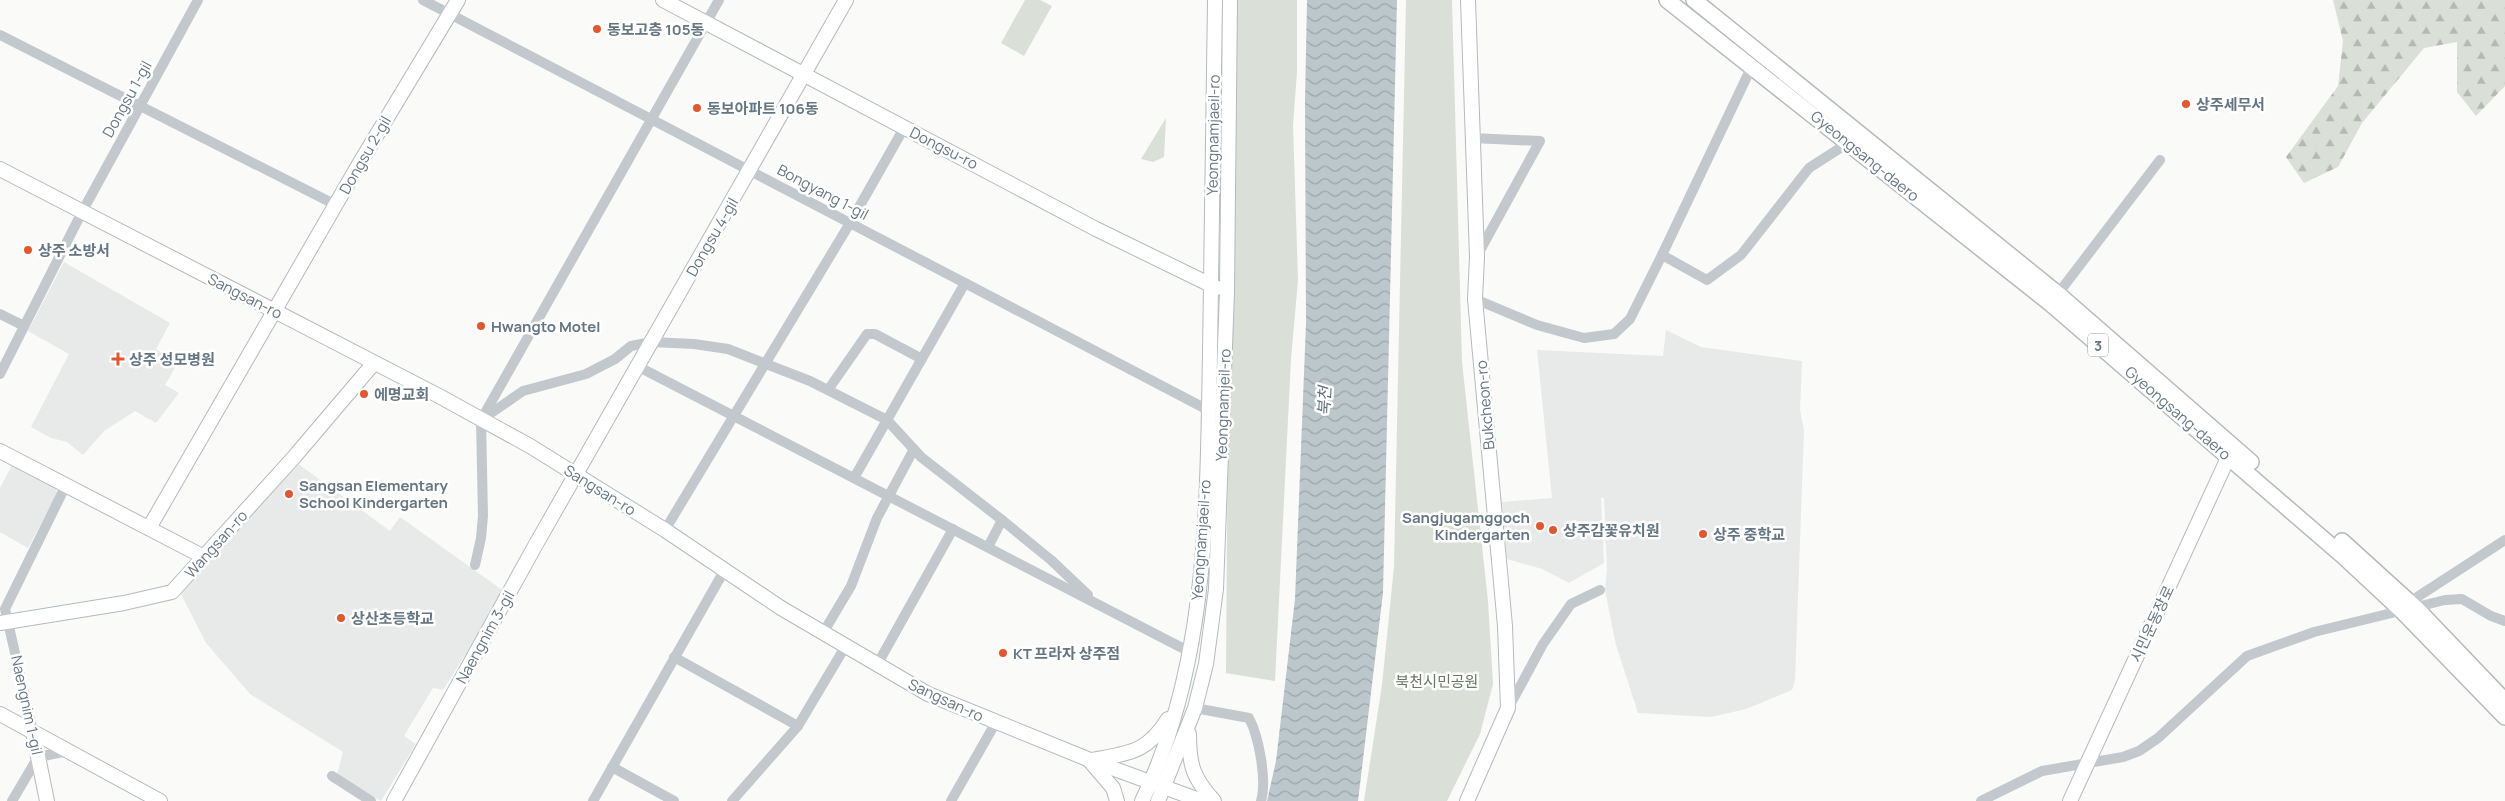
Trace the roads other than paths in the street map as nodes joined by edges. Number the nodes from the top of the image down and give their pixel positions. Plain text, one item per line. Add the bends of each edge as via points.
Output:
1 (198, 0) edge
2 (423, 0) edge
3 (458, 0) edge
4 (663, 0) edge
5 (719, 0) edge
6 (846, 0) edge
7 (1215, 0) edge
8 (1230, 0) edge
9 (1468, 0) edge
10 (1667, 0) edge
11 (1694, 0) edge
12 (450, 14) junction
13 (706, 23) junction
14 (0, 35) edge
15 (1752, 66) junction
16 (804, 76) junction
17 (140, 107) junction
18 (652, 120) junction
19 (904, 128) junction
20 (1472, 138) junction
21 (1848, 143) junction
22 (2160, 160) dead end
23 (0, 169) edge
24 (750, 170) junction
25 (336, 205) junction
26 (82, 212) junction
27 (850, 223) junction
28 (1662, 255) junction
29 (1477, 257) junction
30 (965, 283) junction
31 (1211, 285) junction
32 (1227, 292) junction
33 (1475, 299) junction
34 (2054, 299) junction
35 (276, 312) junction
36 (0, 314) edge
37 (24, 326) junction
38 (652, 342) junction
39 (922, 359) junction
40 (765, 362) junction
41 (374, 363) junction
42 (637, 366) junction
43 (0, 374) edge
44 (828, 390) junction
45 (1208, 410) junction
46 (734, 416) junction
47 (481, 420) junction
48 (887, 420) junction
49 (914, 449) junction
50 (0, 451) edge
51 (2231, 452) junction
52 (577, 474) junction
53 (854, 478) junction
54 (66, 485) junction
55 (889, 495) junction
56 (1002, 520) junction
57 (149, 528) junction
58 (953, 529) junction
59 (665, 530) junction
60 (2505, 540) edge
61 (988, 547) junction
62 (204, 557) junction
63 (475, 565) dead end
64 (724, 570) junction
65 (1600, 590) dead end
66 (1099, 605) junction
67 (2407, 608) junction
68 (5, 618) edge
69 (2505, 621) edge
70 (823, 633) junction
71 (845, 647) junction
72 (1190, 652) junction
73 (674, 657) junction
74 (877, 666) junction
75 (2505, 701) edge
76 (1179, 702) junction
77 (1195, 708) junction
78 (1508, 708) junction
79 (0, 714) edge
80 (2505, 717) edge
81 (996, 722) junction
82 (798, 726) junction
83 (1189, 726) junction
84 (33, 732) junction
85 (68, 751) junction
86 (38, 758) junction
87 (1090, 760) junction
88 (2090, 762) junction
89 (612, 767) junction
90 (332, 776) dead end
91 (1151, 781) junction
92 (1166, 786) junction
93 (12, 801) edge
94 (47, 801) edge
95 (160, 801) edge
96 (371, 801) edge
97 (394, 801) edge
98 (593, 801) edge
99 (674, 801) edge
100 (732, 801) edge
101 (951, 801) edge
102 (1117, 801) edge
103 (1142, 801) edge
104 (1158, 801) edge
105 (1202, 801) edge
106 (1214, 801) edge
107 (1261, 801) edge
108 (1467, 801) edge
109 (1981, 801) edge
110 (2070, 801) edge

1 - 17 street, Dongsu 1-gil
2 - 12 street, Bongyang 1-gil
3 - 12 street, Dongsu 2-gil
4 - 13 street, Dongsu-ro
5 - 13 street
6 - 16 street, Dongsu 4-gil
7 - 31 street, Yeongnamjaeil-ro
8 - 32 street, Yeongnamjeil-ro
9 - 20 street, Bukcheon-ro
10 - 15 main road, Gyeongsang-daero / 3
11 - 34 main road, Gyeongsang-daero / 3
12 - 18 street, Bongyang 1-gil
12 - 25 street, Dongsu 2-gil
13 - 16 street, Dongsu-ro
13 - 18 street
14 - 17 street
15 - 21 main road, Gyeongsang-daero / 3
15 - 28 street
16 - 19 street, Dongsu-ro
16 - 24 street, Dongsu 4-gil
17 - 25 street
17 - 26 street, Dongsu 1-gil
18 - 24 street, Bongyang 1-gil
18 - 47 street
19 - 27 street
19 - 31 street, Dongsu-ro via 1096,229
20 - 29 street, Bukcheon-ro
20 - 29 street via 1540,141
21 - 28 street via 1809,168 1741,255 1707,280
21 - 34 main road, Gyeongsang-daero / 3
22 - 34 street
23 - 26 street, Sangsan-ro
24 - 27 street, Bongyang 1-gil
24 - 38 street, Dongsu 4-gil
25 - 35 street, Dongsu 2-gil
26 - 35 street, Sangsan-ro
26 - 37 street, Dongsu 1-gil
27 - 30 street, Bongyang 1-gil
27 - 40 street
28 - 33 street via 1630,319 1614,334 1584,338 1537,325
29 - 33 street, Bukcheon-ro
30 - 39 street
30 - 45 street, Bongyang 1-gil
31 - 32 street, Dongsu-ro
31 - 45 street, Yeongnamjaeil-ro
32 - 77 street, Yeongnamjeil-ro via 1216,589 1206,664
33 - 78 street, Bukcheon-ro via 1505,626
34 - 51 main road, Gyeongsang-daero / 3
35 - 41 street, Sangsan-ro
35 - 57 street, Dongsu 2-gil
36 - 37 street
37 - 43 street, Dongsu 1-gil
38 - 40 street via 728,349
38 - 42 street, Dongsu 4-gil
38 - 47 street via 632,346 586,374 523,391
39 - 44 street via 875,334 867,334
39 - 48 street
40 - 44 street
40 - 46 street
41 - 47 street, Sangsan-ro
41 - 62 street, Wangsan-ro via 296,456
42 - 46 street
42 - 52 street, Dongsu 4-gil
44 - 48 street
45 - 72 street, Yeongnamjaeil-ro via 1199,589
46 - 53 street
46 - 59 street
47 - 52 street, Sangsan-ro
47 - 63 street via 483,516 482,538
48 - 49 street
48 - 53 street
49 - 55 street
49 - 56 street via 921,458
50 - 54 street
51 - 67 main road, Gyeongsang-daero / 3
51 - 88 street, 시민운동장로
52 - 59 street, Sangsan-ro
52 - 97 street, Naengnim 3-gil
53 - 55 street
54 - 57 street
54 - 68 street
55 - 58 street
55 - 70 street via 851,586
56 - 61 street
56 - 66 street
57 - 62 street
58 - 61 street
58 - 74 street
59 - 64 street, Sangsan-ro
60 - 67 street
61 - 66 street
62 - 68 street, Wangsan-ro via 172,592 124,603
64 - 70 street, Sangsan-ro
64 - 73 street
65 - 78 street via 1572,604 1543,644
66 - 72 street
67 - 69 street via 2462,599
67 - 75 main road, Gyeongsang-daero / 3
67 - 80 main road, Gyeongsang-daero / 3
67 - 88 street via 2314,632 2247,656 2140,751 2123,758
68 - 84 street, Naengnim 1-gil
70 - 71 street, Sangsan-ro
71 - 74 street, Sangsan-ro
71 - 82 street
72 - 76 street, Yeongnamjaeil-ro
73 - 82 street
73 - 89 street
74 - 81 street, Sangsan-ro via 928,694
76 - 87 street via 1151,742 1126,754
76 - 91 street, Yeongnamjaeil-ro
77 - 83 street, Yeongnamjeil-ro
77 - 107 street via 1249,718 1256,731 1264,790
78 - 108 street, Bukcheon-ro
79 - 84 street
81 - 87 street, Sangsan-ro
81 - 101 street
82 - 100 street
83 - 92 street, Yeongnamjeil-ro
83 - 106 street via 1189,758 1193,774
84 - 85 street
84 - 86 street, Naengnim 1-gil
85 - 86 street
85 - 95 street
86 - 93 street
86 - 94 street, Naengnim 1-gil
87 - 91 street, Sangsan-ro
87 - 102 street via 1113,788
88 - 109 street via 2042,771
88 - 110 street, 시민운동장로
89 - 98 street
89 - 99 street
90 - 96 street
91 - 92 street, Sangsan-ro
91 - 103 street, Yeongnamjaeil-ro
92 - 104 street, Yeongnamjeil-ro
92 - 105 street, Sangsan-ro

